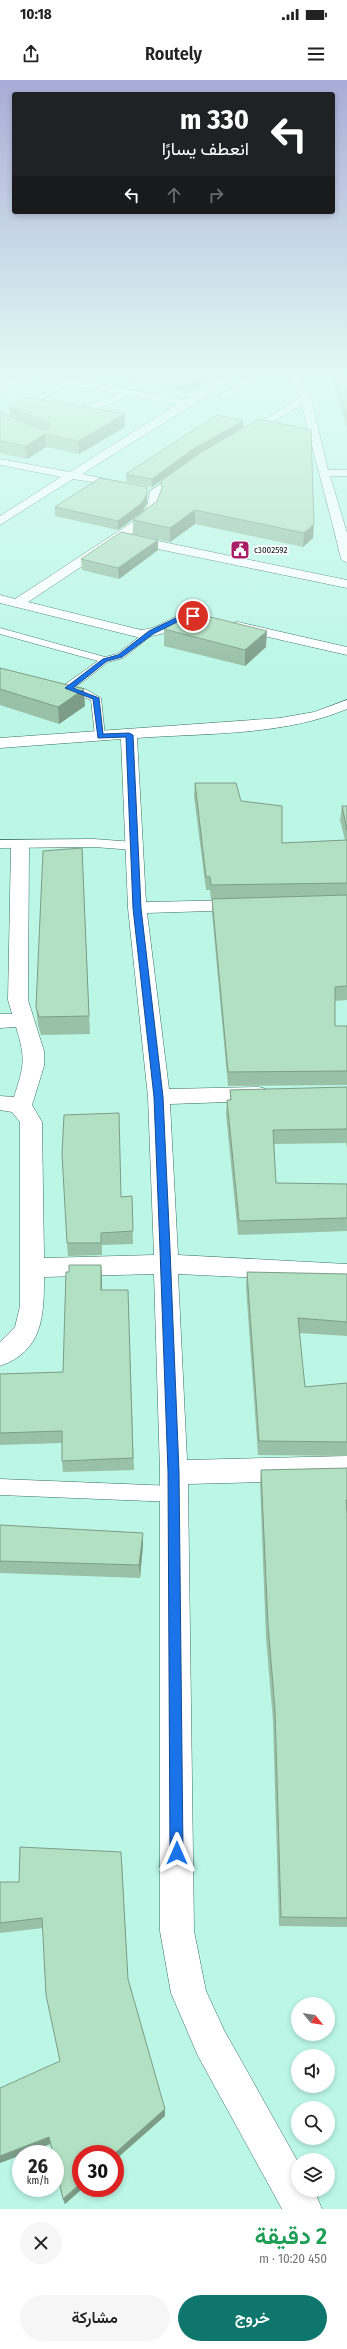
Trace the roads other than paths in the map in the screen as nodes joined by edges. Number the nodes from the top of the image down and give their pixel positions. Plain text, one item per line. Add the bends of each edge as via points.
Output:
1 (61, 473) edge
2 (73, 473) edge
3 (97, 473) edge
4 (181, 473) edge
5 (323, 473) edge
6 (70, 475) junction
7 (87, 479) junction
8 (154, 493) junction
9 (0, 522) edge
10 (120, 537) junction
11 (347, 559) edge
12 (347, 584) edge
13 (0, 599) edge
14 (18, 603) junction
15 (0, 631) edge
16 (151, 632) junction
17 (347, 650) edge
18 (105, 660) junction
19 (54, 685) edge
20 (68, 688) junction
21 (347, 704) edge
22 (129, 735) junction
23 (100, 736) junction
24 (0, 743) edge
25 (0, 844) edge
26 (20, 845) junction
27 (134, 846) junction
28 (261, 905) edge
29 (137, 908) junction
30 (24, 1020) junction
31 (0, 1021) edge
32 (276, 1094) edge
33 (159, 1097) junction
34 (10, 1105) edge
35 (166, 1264) junction
36 (31, 1268) junction
37 (347, 1273) edge
38 (0, 1355) edge
39 (347, 1468) edge
40 (174, 1483) junction
41 (0, 1488) edge
42 (303, 2209) edge

1 - 6 street
2 - 6 street
3 - 7 street
4 - 8 street
5 - 11 street via 335,508
6 - 7 street
6 - 9 street
7 - 8 street
8 - 10 street via 155,504 149,514
10 - 12 street
10 - 14 street
13 - 14 street
14 - 16 street via 142,634
15 - 18 lane
16 - 17 street via 187,616
16 - 18 lane via 120,656
18 - 20 lane
19 - 20 lane
20 - 23 lane via 96,698
21 - 22 street via 318,716 280,723
22 - 23 street
22 - 27 street
23 - 24 street
25 - 26 lane
26 - 27 lane via 94,843
26 - 30 street via 17,982 18,1000
27 - 29 street
28 - 29 street
29 - 33 street
30 - 31 street
30 - 34 street via 34,1051 34,1066
32 - 33 street
33 - 35 street
34 - 36 street via 29,1114
35 - 36 street
35 - 37 street
35 - 40 street
36 - 38 street via 31,1320 16,1346
39 - 40 street
40 - 41 lane
40 - 42 street via 177,1932 189,1993 211,2043

